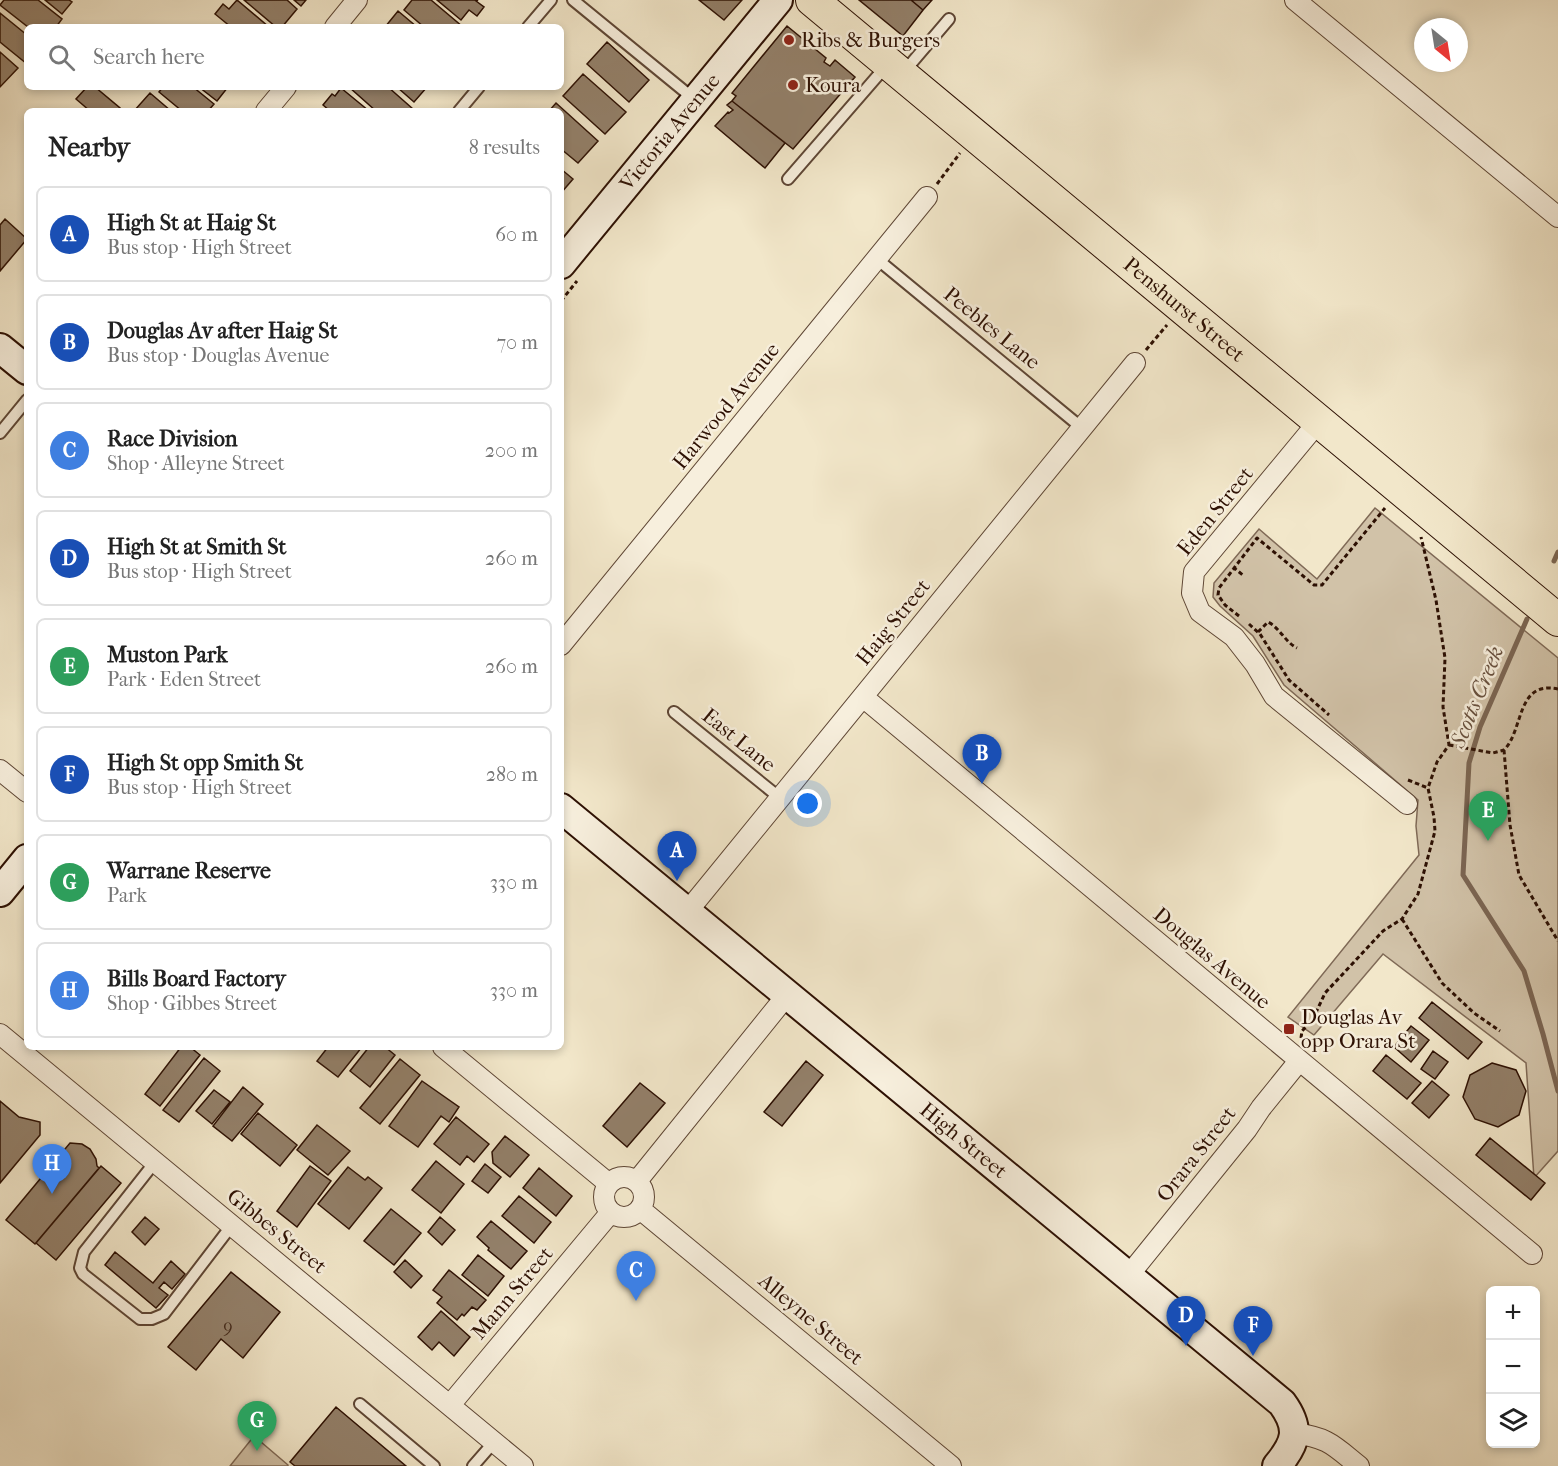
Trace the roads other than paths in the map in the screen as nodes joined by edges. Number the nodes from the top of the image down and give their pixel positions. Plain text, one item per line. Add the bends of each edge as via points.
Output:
1 (357, 0) edge
2 (551, 0) edge
3 (573, 0) edge
4 (778, 0) edge
5 (812, 0) edge
6 (1295, 0) edge
7 (949, 19) dead end
8 (337, 24) edge
9 (531, 24) edge
10 (896, 68) junction
11 (284, 90) edge
12 (476, 90) edge
13 (696, 100) junction
14 (268, 108) edge
15 (462, 108) edge
16 (788, 179) dead end
17 (927, 197) road end
18 (1558, 217) edge
19 (877, 259) junction
20 (564, 260) edge
21 (0, 348) edge
22 (1135, 363) road end
23 (24, 368) edge
24 (24, 404) edge
25 (1319, 421) junction
26 (1082, 428) junction
27 (0, 433) edge
28 (1558, 620) edge
29 (564, 641) edge
30 (863, 697) junction
31 (674, 712) dead end
32 (0, 770) edge
33 (24, 790) edge
34 (780, 798) junction
35 (1407, 804) dead end
36 (564, 810) edge
37 (24, 863) edge
38 (0, 892) edge
39 (687, 912) junction
40 (788, 995) junction
41 (0, 1034) edge
42 (447, 1050) edge
43 (1299, 1061) junction
44 (155, 1162) junction
45 (637, 1181) junction
46 (609, 1184) junction
47 (639, 1209) junction
48 (611, 1212) junction
49 (231, 1225) junction
50 (1532, 1254) dead end
51 (1129, 1275) junction
52 (360, 1404) dead end
53 (450, 1405) junction
54 (1294, 1433) junction
55 (494, 1442) junction
56 (514, 1463) edge
57 (434, 1466) edge
58 (473, 1466) edge
59 (951, 1466) edge
60 (1276, 1466) edge
61 (1359, 1466) edge

1 - 8 street
2 - 9 lane
3 - 13 lane
4 - 13 street, Victoria Avenue
5 - 10 main road, Penshurst Street
6 - 18 street
7 - 10 lane
10 - 16 lane
10 - 25 main road, Penshurst Street
11 - 14 street
12 - 15 lane
13 - 20 street, Victoria Avenue
17 - 19 street, Harwood Avenue
19 - 26 lane, Peebles Lane
19 - 29 street, Harwood Avenue
21 - 23 street
22 - 26 street, Haig Street
24 - 27 lane
25 - 28 main road, Penshurst Street
25 - 35 street, Eden Street via 1194,572 1192,593 1200,612 1234,638 1256,664 1274,696
26 - 30 street, Haig Street
30 - 34 street, Haig Street
30 - 43 street, Douglas Avenue
31 - 34 lane, East Lane
32 - 33 street
34 - 39 street, Haig Street
36 - 39 street, High Street
37 - 38 street
39 - 40 street, High Street
40 - 45 street
40 - 51 street, High Street
41 - 44 street, Gibbes Street
42 - 46 street
43 - 50 street, Douglas Avenue
43 - 51 street, Orara Street
44 - 49 street, Gibbes Street
44 - 49 lane via 84,1252 80,1268 83,1274 140,1319 152,1319 164,1314
45 - 46 street via 625,1176
45 - 47 street via 643,1191
46 - 48 street via 604,1202
47 - 48 street via 629,1216
47 - 59 street, Alleyne Street
48 - 53 street, Mann Street
49 - 53 street, Gibbes Street
51 - 54 street, High Street via 1282,1403 1291,1415
52 - 57 lane
53 - 55 street, Gibbes Street
54 - 60 street via 1289,1450
54 - 61 street via 1330,1442
55 - 56 street, Gibbes Street
55 - 58 lane

